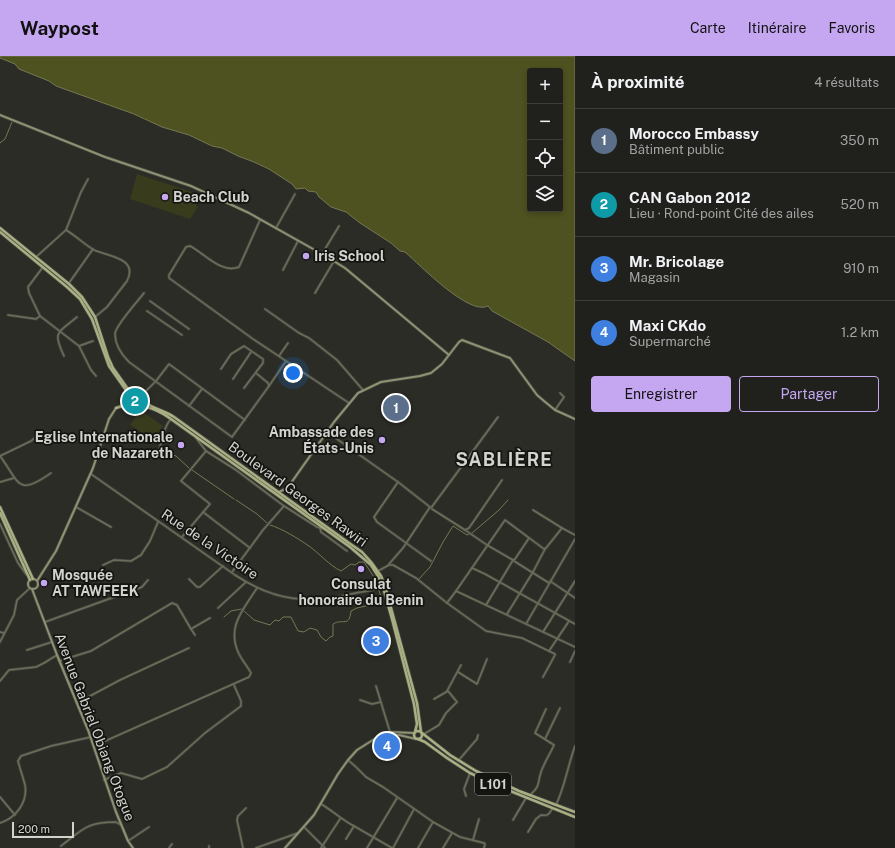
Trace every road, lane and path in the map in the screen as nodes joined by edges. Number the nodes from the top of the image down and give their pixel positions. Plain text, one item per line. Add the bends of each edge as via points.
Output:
1 (0, 115) edge
2 (88, 179) dead end
3 (294, 194) dead end
4 (261, 219) junction
5 (339, 226) dead end
6 (0, 228) edge
7 (276, 228) junction
8 (66, 230) junction
9 (0, 232) edge
10 (298, 241) junction
11 (93, 249) junction
12 (322, 254) junction
13 (36, 257) junction
14 (334, 261) junction
15 (43, 267) junction
16 (283, 270) dead end
17 (69, 284) junction
18 (144, 293) dead end
19 (315, 293) dead end
20 (150, 301) dead end
21 (265, 309) dead end
22 (147, 311) dead end
23 (8, 315) dead end
24 (40, 316) junction
25 (77, 317) dead end
26 (95, 318) junction
27 (189, 329) dead end
28 (60, 331) junction
29 (182, 335) dead end
30 (92, 341) dead end
31 (288, 343) dead end
32 (79, 346) junction
33 (251, 352) junction
34 (449, 355) junction
35 (64, 356) dead end
36 (279, 356) junction
37 (286, 361) junction
38 (220, 369) dead end
39 (256, 373) junction
40 (96, 376) dead end
41 (233, 379) dead end
42 (156, 381) junction
43 (269, 386) junction
44 (202, 388) junction
45 (244, 388) dead end
46 (363, 390) junction
47 (560, 393) dead end
48 (136, 395) junction
49 (141, 398) junction
50 (130, 399) junction
51 (349, 403) junction
52 (132, 406) junction
53 (138, 406) junction
54 (189, 406) junction
55 (116, 408) junction
56 (555, 410) junction
57 (498, 417) dead end
58 (171, 418) junction
59 (575, 419) edge
60 (245, 420) junction
61 (42, 432) dead end
62 (327, 432) junction
63 (194, 434) junction
64 (206, 451) junction
65 (157, 454) dead end
66 (52, 473) dead end
67 (91, 474) junction
68 (14, 478) junction
69 (502, 480) dead end
70 (0, 482) edge
71 (398, 482) junction
72 (285, 489) junction
73 (278, 492) junction
74 (286, 498) junction
75 (76, 506) junction
76 (284, 506) junction
77 (0, 508) edge
78 (431, 508) junction
79 (533, 510) dead end
80 (203, 512) junction
81 (0, 513) edge
82 (158, 522) junction
83 (0, 524) edge
84 (111, 527) dead end
85 (320, 528) junction
86 (562, 528) junction
87 (326, 529) junction
88 (465, 530) junction
89 (575, 536) edge
90 (182, 538) junction
91 (528, 538) junction
92 (575, 539) edge
93 (406, 543) junction
94 (487, 545) junction
95 (250, 548) junction
96 (545, 549) junction
97 (348, 550) dead end
98 (512, 560) junction
99 (431, 561) dead end
100 (103, 565) dead end
101 (388, 565) junction
102 (223, 566) junction
103 (472, 568) junction
104 (378, 571) junction
105 (232, 573) junction
106 (532, 573) junction
107 (28, 574) junction
108 (189, 579) dead end
109 (32, 580) junction
110 (148, 580) dead end
111 (37, 581) junction
112 (575, 581) edge
113 (246, 582) junction
114 (550, 582) junction
115 (500, 583) junction
116 (31, 588) junction
117 (257, 588) junction
118 (380, 588) junction
119 (456, 591) junction
120 (568, 593) junction
121 (520, 594) junction
122 (575, 598) edge
123 (447, 603) junction
124 (537, 604) junction
125 (486, 605) junction
126 (218, 608) dead end
127 (507, 614) junction
128 (554, 614) junction
129 (210, 618) dead end
130 (569, 621) junction
131 (45, 622) junction
132 (526, 624) junction
133 (575, 624) edge
134 (191, 629) junction
135 (0, 632) edge
136 (543, 632) junction
137 (4, 634) junction
138 (195, 635) dead end
139 (557, 638) junction
140 (0, 642) edge
141 (52, 642) junction
142 (575, 647) edge
143 (189, 648) dead end
144 (26, 650) dead end
145 (549, 651) junction
146 (575, 651) edge
147 (57, 655) junction
148 (487, 659) dead end
149 (59, 661) junction
150 (570, 662) dead end
151 (461, 665) dead end
152 (458, 672) junction
153 (543, 677) dead end
154 (0, 680) edge
155 (234, 685) junction
156 (376, 686) dead end
157 (447, 691) junction
158 (434, 699) dead end
159 (360, 700) dead end
160 (381, 702) junction
161 (77, 703) junction
162 (560, 708) dead end
163 (546, 709) dead end
164 (390, 732) junction
165 (415, 732) junction
166 (422, 733) junction
167 (383, 735) junction
168 (478, 735) dead end
169 (91, 737) junction
170 (417, 739) junction
171 (545, 739) junction
172 (94, 746) junction
173 (575, 746) edge
174 (348, 760) junction
175 (458, 760) junction
176 (470, 773) junction
177 (104, 780) junction
178 (530, 795) junction
179 (466, 796) dead end
180 (0, 797) edge
181 (398, 798) junction
182 (526, 798) junction
183 (321, 804) junction
184 (556, 805) junction
185 (246, 808) dead end
186 (551, 808) junction
187 (414, 809) junction
188 (575, 812) edge
189 (15, 815) junction
190 (575, 817) edge
191 (340, 819) junction
192 (479, 819) dead end
193 (513, 820) dead end
194 (433, 822) junction
195 (0, 823) edge
196 (120, 824) junction
197 (354, 826) junction
198 (149, 827) dead end
199 (304, 827) junction
200 (528, 832) dead end
201 (298, 833) junction
202 (452, 833) junction
203 (373, 837) junction
204 (346, 839) dead end
205 (473, 840) junction
206 (128, 842) junction
207 (172, 844) dead end
208 (323, 845) junction
209 (61, 846) dead end
210 (133, 848) edge
211 (169, 848) edge
212 (243, 848) edge
213 (256, 848) edge
214 (285, 848) edge
215 (321, 848) edge
216 (325, 848) edge
217 (367, 848) edge
218 (392, 848) edge
219 (418, 848) edge
220 (443, 848) edge
221 (484, 848) edge

1 - 4 main road via 105,157 191,186
2 - 8 street
3 - 7 street
4 - 7 main road
4 - 36 street via 239,267 223,266 190,246 186,247 169,277
5 - 12 street
6 - 13 main road
7 - 10 main road
8 - 11 street
8 - 13 street
9 - 15 main road
10 - 12 main road
10 - 16 street
11 - 17 street
11 - 26 street via 124,260 129,273 120,290 104,311
12 - 14 main road
13 - 17 main road
14 - 19 street
14 - 34 main road
15 - 24 street via 28,290
15 - 50 main road via 73,292 87,309 109,366
17 - 26 main road via 82,297
18 - 42 street via 118,326 115,334 120,352 125,358
20 - 27 street
21 - 46 street via 337,360
22 - 29 street
23 - 24 street via 36,319
24 - 28 street
25 - 28 street
26 - 48 main road via 112,366 130,392
28 - 32 street
28 - 35 street via 57,340
30 - 32 street
31 - 36 street
32 - 40 street
33 - 38 street via 244,346 239,348
33 - 39 street via 264,362
33 - 41 street
34 - 46 main road via 440,366 428,374 384,381
34 - 56 main road via 462,340 507,356 538,396
36 - 37 street
37 - 43 street
37 - 51 street
39 - 43 street
39 - 45 street
42 - 44 street via 169,364
42 - 49 street
42 - 54 street
43 - 60 street
44 - 54 street
44 - 60 street
46 - 51 main road
47 - 56 street via 564,397
48 - 49 main road
48 - 50 main road
49 - 53 main road via 141,404
49 - 73 main road, Boulevard Georges Rawiri via 172,416
50 - 52 main road
50 - 55 main road
51 - 62 main road
52 - 53 main road
52 - 55 main road
53 - 58 main road, Boulevard Georges Rawiri
54 - 60 street via 232,437
55 - 67 main road via 109,418
56 - 59 main road
57 - 78 street
58 - 63 main road, Boulevard Georges Rawiri
58 - 65 street
61 - 68 street via 31,442 0,456
62 - 71 street
62 - 72 main road
63 - 64 street
63 - 87 main road, Boulevard Georges Rawiri
64 - 76 street
64 - 80 street via 181,481 209,503
66 - 68 street via 31,485 21,484
67 - 75 main road
67 - 82 street, Rue de la Victoire
68 - 70 street
69 - 88 street via 469,528
71 - 78 street
71 - 93 street via 374,518
72 - 73 main road
72 - 74 main road
73 - 74 main road, Boulevard Georges Rawiri
74 - 104 main road, Boulevard Georges Rawiri via 358,549
75 - 84 street
75 - 111 main road via 56,551
76 - 85 street
76 - 95 street
77 - 109 main road
78 - 88 street
78 - 93 street
79 - 86 street
80 - 90 street
80 - 95 street
81 - 107 main road
82 - 90 street, Rue de la Victoire
82 - 100 street via 147,546 138,558 129,562 112,560
83 - 107 street via 18,563
85 - 87 street
85 - 97 street via 321,532
86 - 89 street
86 - 96 street
87 - 118 main road, Boulevard Georges Rawiri via 364,558 377,574
88 - 94 street
90 - 102 street, Rue de la Victoire
91 - 94 street via 505,520
91 - 96 street
91 - 98 street
92 - 114 street
93 - 99 street
93 - 101 street
94 - 98 street
94 - 103 street
95 - 105 street
96 - 106 street
98 - 106 street
98 - 115 street
101 - 104 street
101 - 123 street via 410,574
102 - 105 street, Rue de la Victoire
102 - 108 street via 200,588
103 - 115 street
103 - 119 street
104 - 166 main road, Boulevard Georges Rawiri via 395,617
105 - 113 street, Rue de la Victoire
106 - 114 street
106 - 121 street
107 - 109 main road
109 - 111 main road
109 - 116 main road via 28,584
110 - 131 street via 142,587
111 - 116 main road via 38,586
112 - 120 street
113 - 117 street, Rue de la Victoire
113 - 126 street
114 - 120 street
114 - 124 street
115 - 121 street
115 - 125 street
116 - 131 main road, Avenue Gabriel Obiang Otogue
116 - 137 street via 17,600 14,615
117 - 118 street, Rue de la Victoire via 288,598 301,599 329,598
117 - 155 street via 234,625 237,648 251,675
118 - 165 main road, Boulevard Georges Rawiri via 392,619 414,704 417,726
119 - 123 street
119 - 125 street
120 - 122 street
120 - 128 street
121 - 124 street
121 - 127 street
123 - 145 street via 486,631 522,638
124 - 128 street
124 - 132 street
125 - 127 street
127 - 132 street
128 - 130 street
128 - 136 street
129 - 134 street
130 - 133 street
130 - 139 street
131 - 141 main road, Avenue Gabriel Obiang Otogue
132 - 136 street
134 - 138 street
134 - 149 street via 177,605 172,603 91,651
135 - 137 street
136 - 139 street
137 - 140 street
139 - 142 street
139 - 145 street
141 - 144 street
141 - 147 main road, Avenue Gabriel Obiang Otogue
143 - 161 street
145 - 153 street via 555,655
146 - 150 street
147 - 149 main road, Avenue Gabriel Obiang Otogue
147 - 154 street via 40,665 9,670
148 - 152 street via 477,684
149 - 161 main road, Avenue Gabriel Obiang Otogue
151 - 152 street
152 - 157 street
155 - 172 street
155 - 177 street via 241,706 205,733 167,767 142,779 121,773
156 - 160 street
157 - 158 street
157 - 166 street via 457,702 446,712 439,725
159 - 160 street via 372,704
160 - 164 street
161 - 169 main road, Avenue Gabriel Obiang Otogue
162 - 171 street
163 - 171 street via 535,733
164 - 165 main road
164 - 167 main road
165 - 166 main road
165 - 170 main road via 414,736
166 - 170 main road via 421,738
166 - 175 main road, L101
167 - 170 main road
167 - 174 main road via 361,747
168 - 175 street
169 - 172 main road, Avenue Gabriel Obiang Otogue
169 - 189 street via 21,756 18,761 25,794 21,808
170 - 176 main road, L101
171 - 178 street via 554,745 540,773 537,789
172 - 177 main road, Avenue Gabriel Obiang Otogue
173 - 184 street
174 - 181 street via 366,777
174 - 183 main road
175 - 178 main road, L101 via 486,776
176 - 179 street via 464,789
176 - 182 main road, L101
177 - 196 main road, Avenue Gabriel Obiang Otogue
178 - 184 main road, L101
180 - 189 street
181 - 187 street
181 - 203 street
182 - 186 main road, L101
182 - 193 street
183 - 191 street
183 - 199 main road
184 - 188 main road, L101
185 - 212 street via 237,820
186 - 190 main road, L101
186 - 200 street via 548,815 538,816
187 - 194 street
187 - 218 street
189 - 195 street
191 - 197 street
191 - 208 street
192 - 205 street
194 - 202 street
194 - 219 street
196 - 206 main road, Avenue Gabriel Obiang Otogue
196 - 209 street via 96,823 83,829
197 - 203 street
197 - 204 street
198 - 206 street
199 - 201 main road
199 - 208 street
201 - 213 street
201 - 214 main road
202 - 205 street
202 - 220 street
203 - 217 street
203 - 218 street
205 - 221 street via 484,843
206 - 210 main road, Avenue Gabriel Obiang Otogue
207 - 211 street
208 - 215 street
208 - 216 street

